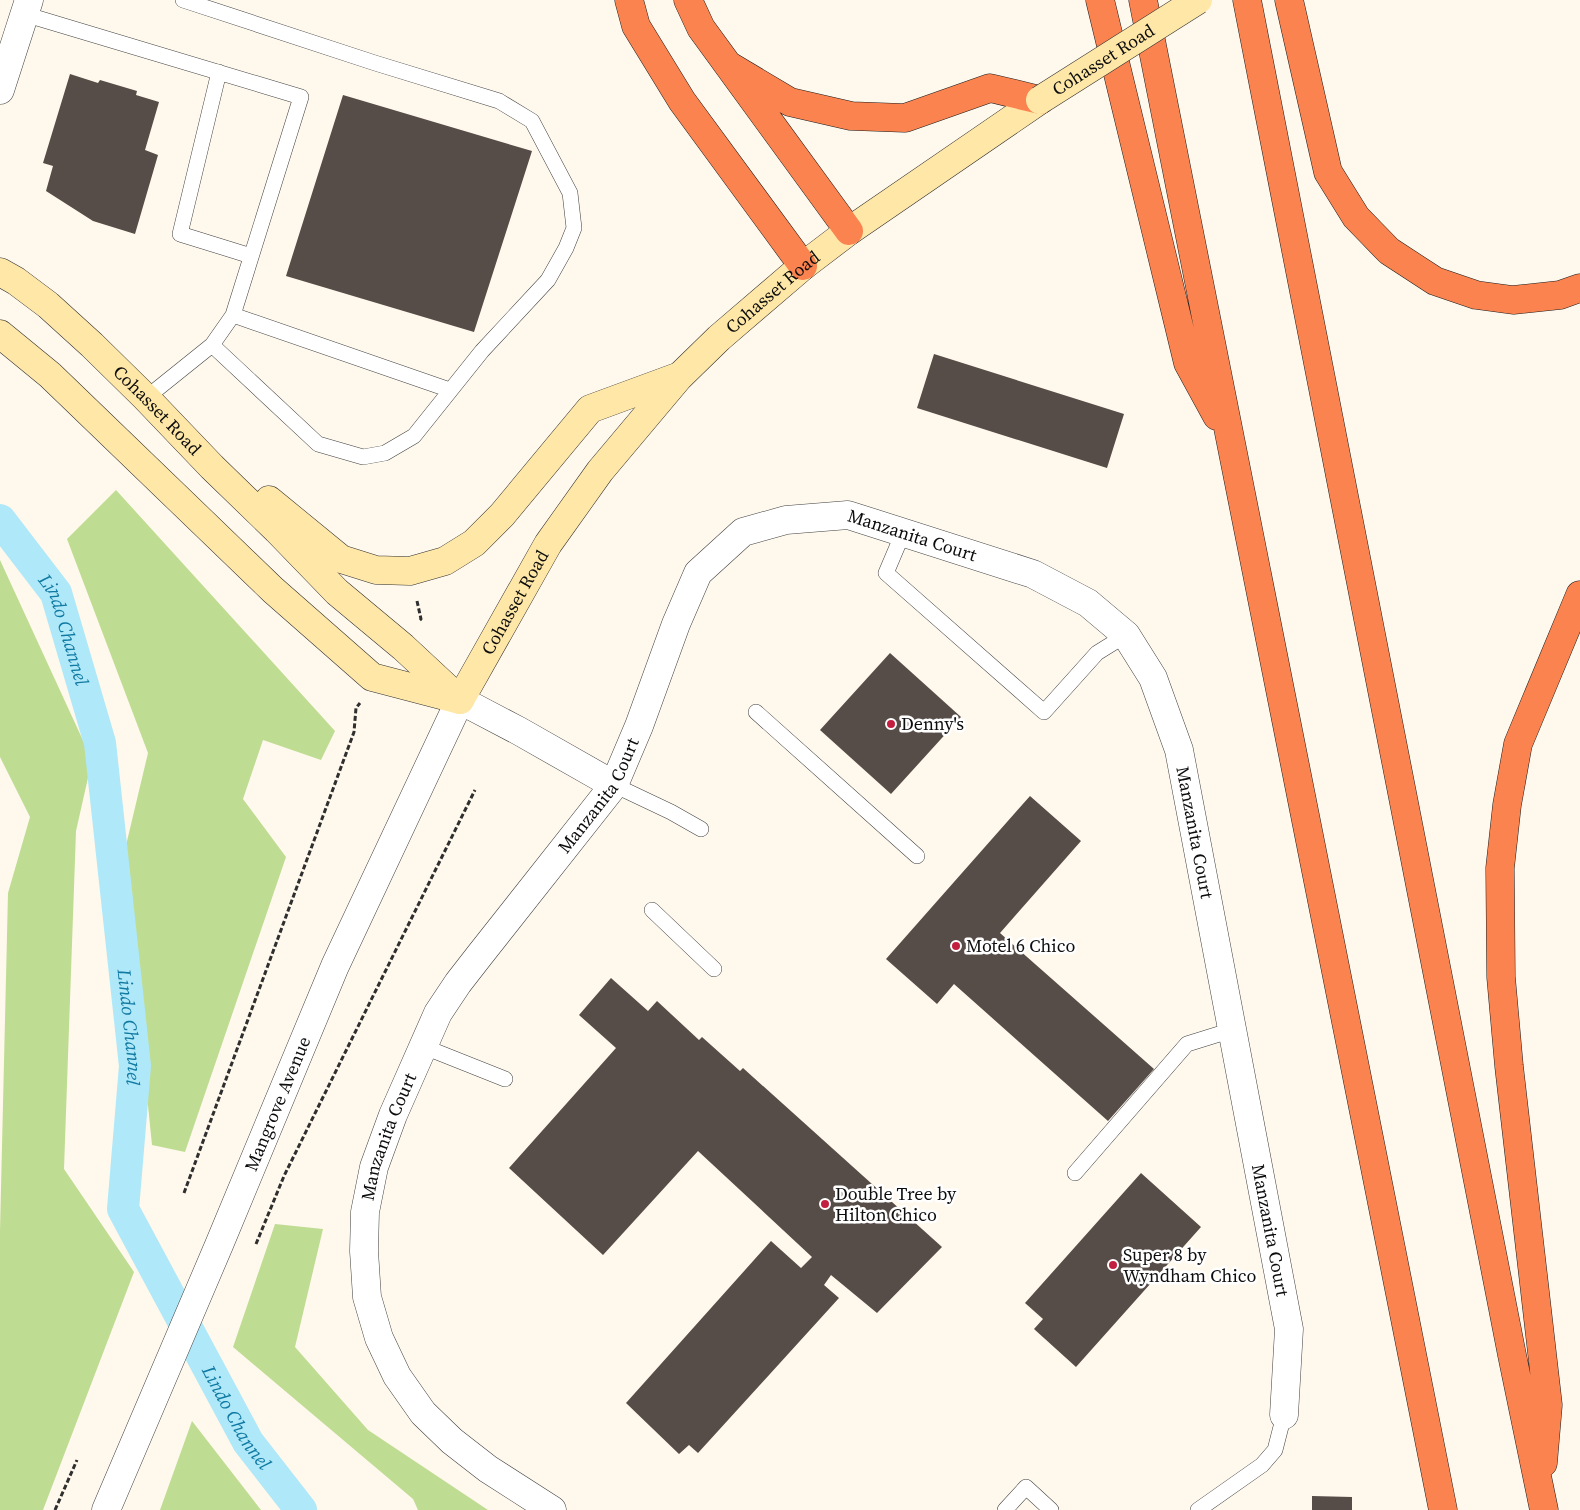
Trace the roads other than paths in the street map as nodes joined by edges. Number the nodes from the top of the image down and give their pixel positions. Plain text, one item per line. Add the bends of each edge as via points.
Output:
1 (183, 0) edge
2 (629, 0) edge
3 (688, 0) edge
4 (1100, 0) edge
5 (1143, 0) edge
6 (1198, 0) edge
7 (1247, 0) edge
8 (1289, 0) edge
9 (26, 7) edge
10 (728, 65) junction
11 (220, 72) junction
12 (0, 90) edge
13 (1040, 100) junction
14 (849, 231) junction
15 (252, 256) junction
16 (803, 266) junction
17 (0, 272) edge
18 (1580, 288) edge
19 (233, 315) junction
20 (0, 334) edge
21 (212, 345) junction
22 (679, 376) junction
23 (450, 390) junction
24 (146, 398) junction
25 (1230, 439) junction
26 (212, 467) junction
27 (903, 533) junction
28 (1580, 595) edge
29 (1126, 634) junction
30 (460, 700) junction
31 (756, 712) dead end
32 (614, 785) junction
33 (701, 829) dead end
34 (917, 856) dead end
35 (652, 910) dead end
36 (714, 969) dead end
37 (1232, 1030) junction
38 (422, 1046) junction
39 (505, 1079) dead end
40 (1076, 1173) dead end
41 (1284, 1415) joint
42 (1542, 1501) edge
43 (106, 1510) edge
44 (552, 1510) edge
45 (1005, 1510) edge
46 (1051, 1510) edge
47 (1198, 1510) edge
48 (1443, 1510) edge

1 - 23 lane via 500,101 532,120 570,193 574,228 548,280
2 - 16 highway via 636,26 682,101
3 - 10 highway via 701,28
4 - 25 highway via 1188,363
5 - 25 highway
6 - 13 main road, Cohasset Road, bridge
7 - 42 highway
8 - 18 highway via 1328,172 1356,217 1389,252 1435,282 1476,295 1513,300 1560,295
9 - 11 lane
9 - 12 street
10 - 13 highway via 790,102 851,116 905,118 990,88
10 - 14 highway
11 - 15 lane via 180,234
11 - 15 lane via 301,97
13 - 14 main road, Cohasset Road
14 - 16 main road, Cohasset Road
15 - 19 lane
16 - 22 main road, Cohasset Road
17 - 24 main road, Cohasset Road via 48,305
19 - 21 lane
19 - 23 lane
20 - 30 main road via 50,375 272,590 372,677
21 - 23 lane via 318,444 363,457 385,453 414,436
21 - 24 lane
22 - 26 main road via 590,409 502,516 474,543 445,561 410,571 376,570 341,559 261,494
22 - 30 main road, Cohasset Road via 600,471 548,544
24 - 26 main road, Cohasset Road
25 - 48 highway
26 - 30 main road, Cohasset Road via 338,592
27 - 29 street, Manzanita Court via 1033,574 1088,602
27 - 29 lane via 886,573 1044,712 1097,653
27 - 32 street, Manzanita Court via 848,515 786,520 743,532 698,573
28 - 42 highway via 1518,744 1500,868 1501,977 1548,1405
29 - 37 street, Manzanita Court via 1153,678 1179,750
30 - 32 street
30 - 43 street, Mangrove Avenue via 335,966
31 - 34 lane
32 - 33 lane
32 - 38 street, Manzanita Court via 458,983
35 - 36 lane
37 - 40 lane via 1187,1044
37 - 41 street, Manzanita Court via 1289,1329
38 - 39 lane
38 - 44 street, Manzanita Court via 374,1167 365,1212 367,1297 379,1338 397,1376 423,1413 488,1469
41 - 47 lane via 1275,1450 1262,1465
45 - 46 lane via 1026,1487

